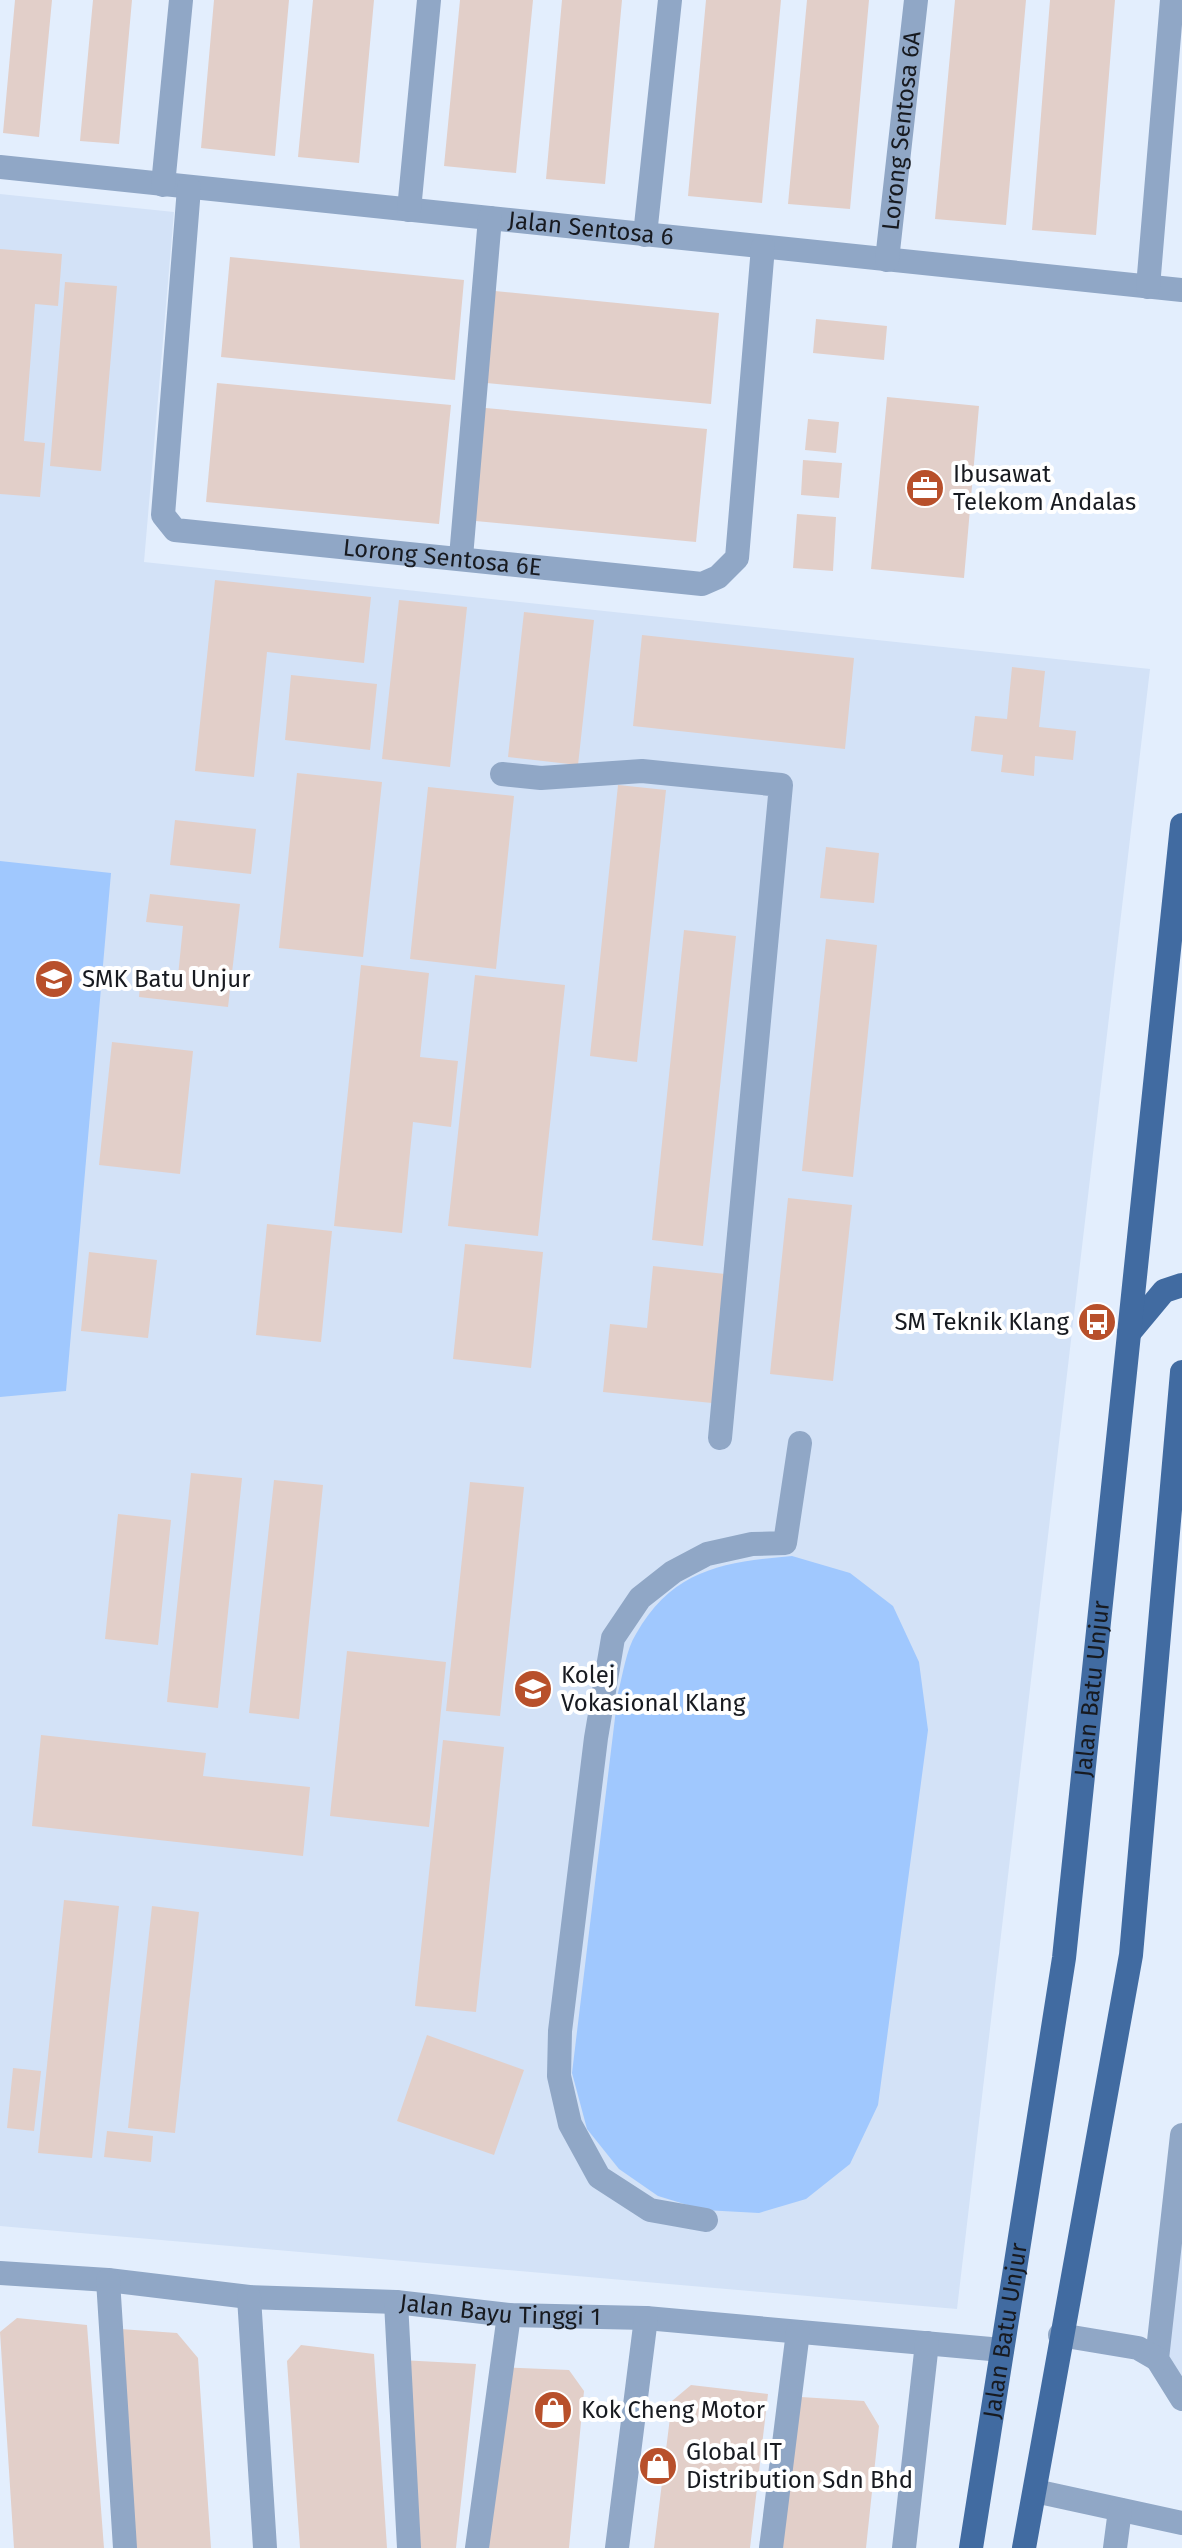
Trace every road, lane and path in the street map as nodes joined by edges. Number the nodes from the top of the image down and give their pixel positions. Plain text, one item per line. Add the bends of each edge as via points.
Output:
1 (181, 0) edge
2 (429, 0) edge
3 (670, 0) edge
4 (916, 0) edge
5 (1172, 0) edge
6 (0, 167) edge
7 (163, 185) junction
8 (189, 188) junction
9 (409, 210) junction
10 (490, 218) junction
11 (645, 235) junction
12 (763, 247) junction
13 (887, 260) junction
14 (1148, 287) junction
15 (1182, 290) edge
16 (461, 557) junction
17 (502, 774) dead end
18 (1182, 825) edge
19 (1182, 1285) edge
20 (1129, 1333) junction
21 (1182, 1372) edge
22 (720, 1438) dead end
23 (800, 1443) dead end
24 (1182, 2135) edge
25 (706, 2220) dead end
26 (0, 2273) edge
27 (108, 2280) junction
28 (249, 2297) junction
29 (396, 2302) junction
30 (509, 2315) junction
31 (646, 2318) junction
32 (798, 2332) junction
33 (1060, 2335) junction
34 (927, 2343) junction
35 (1002, 2350) junction
36 (1157, 2359) junction
37 (1182, 2399) edge
38 (1035, 2491) junction
39 (1120, 2510) junction
40 (1182, 2523) edge
41 (125, 2548) edge
42 (265, 2548) edge
43 (409, 2548) edge
44 (477, 2548) edge
45 (617, 2548) edge
46 (771, 2548) edge
47 (904, 2548) edge
48 (971, 2548) edge
49 (1024, 2548) edge
50 (1115, 2548) edge

1 - 7 street
2 - 9 street
3 - 11 street
4 - 13 street, Lorong Sentosa 6A
5 - 14 street
6 - 7 street, Jalan Sentosa 6
7 - 8 street, Jalan Sentosa 6
8 - 9 street, Jalan Sentosa 6
8 - 16 street, Lorong Sentosa 6E via 163,515 169,526
9 - 10 street, Jalan Sentosa 6
10 - 11 street, Jalan Sentosa 6
10 - 16 street
11 - 12 street, Jalan Sentosa 6
12 - 13 street, Jalan Sentosa 6
12 - 16 street, Lorong Sentosa 6E via 737,558 728,569 702,584
13 - 14 street, Jalan Sentosa 6
14 - 15 street, Jalan Sentosa 6
17 - 22 street via 541,778 642,771 781,785
18 - 20 main road, Jalan Batu Unjur
19 - 20 main road via 1164,1291
20 - 35 main road, Jalan Batu Unjur via 1064,1958
21 - 33 main road via 1131,1955
23 - 25 street via 785,1543 707,1554 673,1572 640,1598 613,1638 560,2031 559,2076 570,2124 599,2177 650,2210
24 - 36 street
26 - 27 street, Jalan Bayu Tinggi 1
27 - 28 street, Jalan Bayu Tinggi 1
27 - 41 street
28 - 29 street, Jalan Bayu Tinggi 1
28 - 42 street
29 - 30 street, Jalan Bayu Tinggi 1
29 - 43 street
30 - 31 street, Jalan Bayu Tinggi 1
30 - 44 street
31 - 32 street, Jalan Bayu Tinggi 1
31 - 45 street
32 - 34 street, Jalan Bayu Tinggi 1
32 - 46 street
33 - 36 street via 1138,2348
33 - 38 main road
34 - 35 street, Jalan Bayu Tinggi 1
34 - 47 street
35 - 48 main road, Jalan Batu Unjur
36 - 37 street
38 - 39 street
38 - 49 main road
39 - 40 street
39 - 50 street

